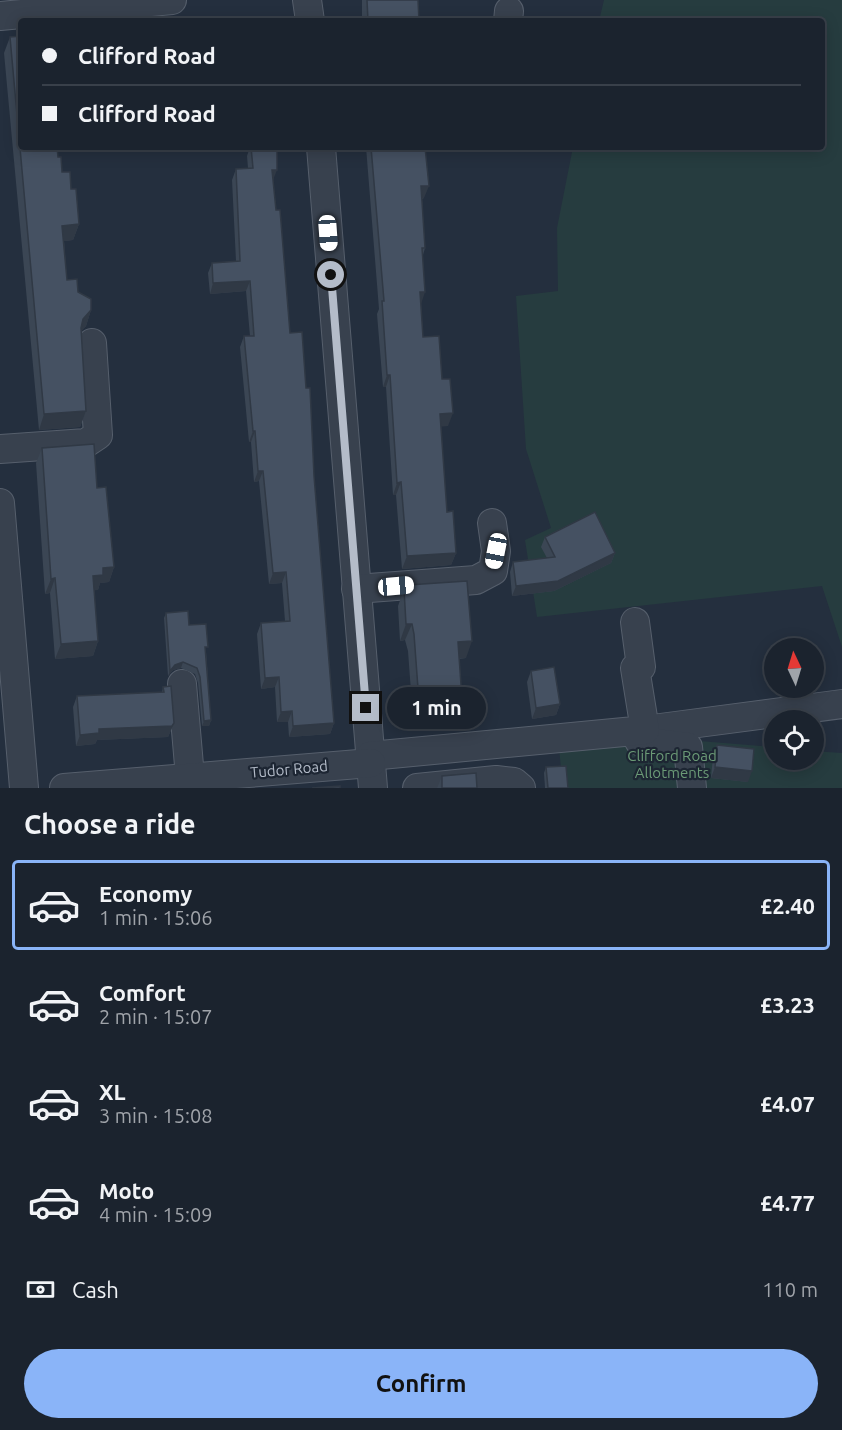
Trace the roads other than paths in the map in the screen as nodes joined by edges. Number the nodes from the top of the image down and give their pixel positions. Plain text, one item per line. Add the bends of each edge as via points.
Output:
1 (172, 0) edge
2 (307, 0) edge
3 (94, 4) edge
4 (0, 16) edge
5 (310, 18) edge
6 (321, 150) edge
7 (92, 343) dead end
8 (0, 449) edge
9 (0, 503) edge
10 (492, 523) dead end
11 (356, 589) junction
12 (635, 622) dead end
13 (182, 684) dead end
14 (842, 704) edge
15 (645, 730) junction
16 (607, 734) junction
17 (371, 769) edge
18 (190, 777) junction
19 (24, 788) edge
20 (64, 788) edge
21 (417, 788) edge
22 (521, 788) edge
23 (692, 788) edge

1 - 3 street
2 - 5 street
3 - 4 street
6 - 11 street
7 - 8 street via 98,435 86,443
9 - 19 street
10 - 11 street via 496,551 492,571 476,580
11 - 17 street
12 - 15 street via 641,667 635,668
13 - 18 street
14 - 15 street, Tudor Road
15 - 16 street, Tudor Road
16 - 17 street, Tudor Road
16 - 23 street via 650,744 688,747
17 - 18 street, Tudor Road
18 - 20 street, Tudor Road
21 - 22 street via 496,780 514,782

